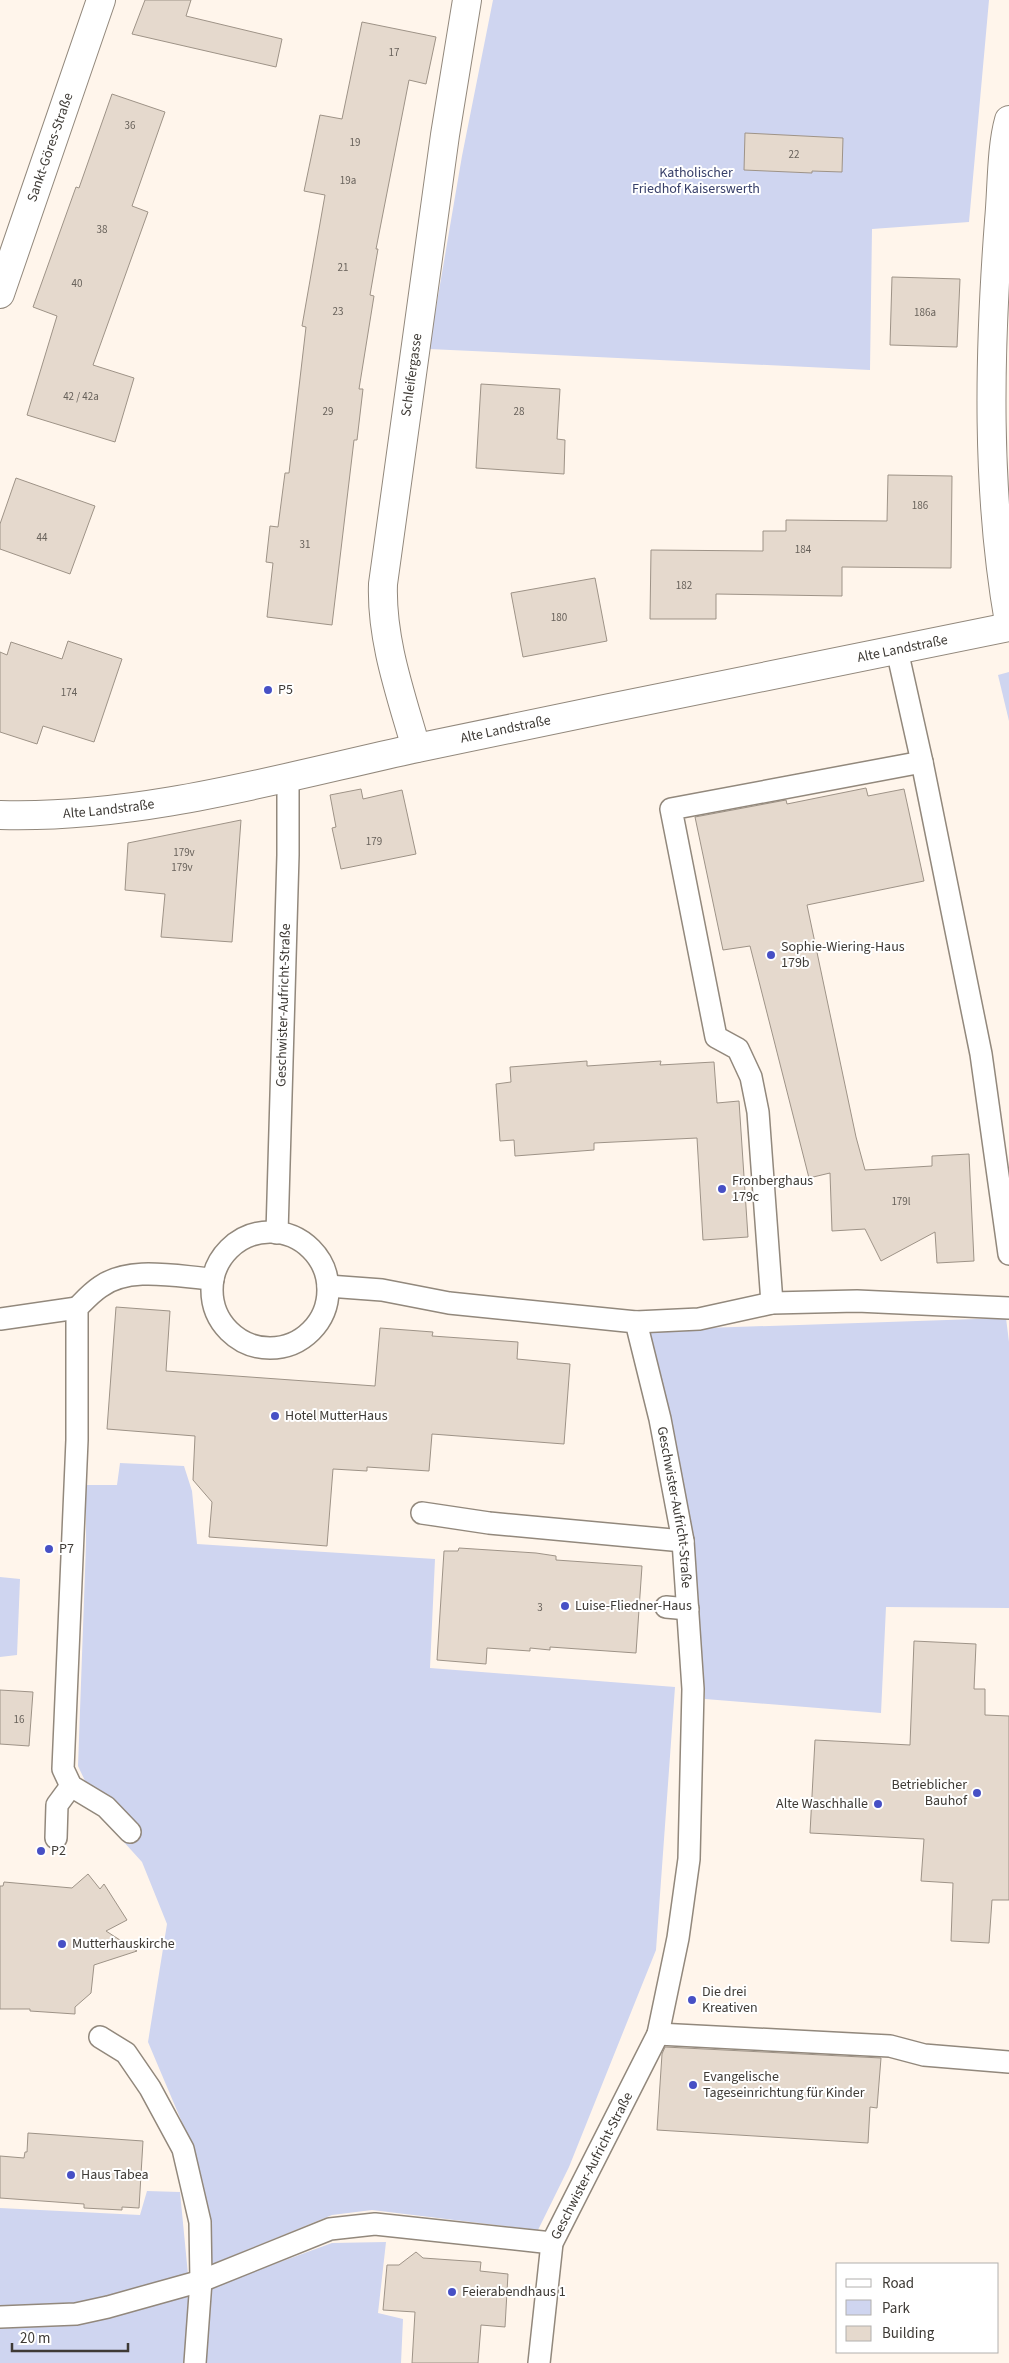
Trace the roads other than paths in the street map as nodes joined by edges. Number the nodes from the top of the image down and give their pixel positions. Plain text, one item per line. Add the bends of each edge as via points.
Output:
1 (101, 0) edge
2 (467, 0) edge
3 (1009, 120) edge
4 (0, 294) edge
5 (1009, 622) edge
6 (1009, 627) edge
7 (897, 650) junction
8 (416, 748) junction
9 (922, 762) junction
10 (288, 777) junction
11 (0, 816) edge
12 (278, 1233) junction
13 (1009, 1254) edge
14 (213, 1279) junction
15 (328, 1286) junction
16 (772, 1303) junction
17 (77, 1308) junction
18 (1009, 1308) edge
19 (0, 1319) edge
20 (636, 1322) junction
21 (422, 1513) dead end
22 (683, 1541) junction
23 (666, 1607) dead end
24 (688, 1609) junction
25 (71, 1786) junction
26 (130, 1832) dead end
27 (56, 1838) dead end
28 (658, 2034) junction
29 (100, 2037) dead end
30 (1009, 2062) edge
31 (552, 2243) junction
32 (201, 2281) junction
33 (0, 2317) edge
34 (195, 2363) edge
35 (539, 2363) edge

1 - 4 street, Sankt-Göres-Straße
2 - 8 street, Schleifergasse via 445,135 383,584 384,622
3 - 5 street via 997,254 992,400 995,516 1000,573
6 - 7 street, Alte Landstraße
7 - 8 street, Alte Landstraße
7 - 9 lane
8 - 10 street, Alte Landstraße
9 - 13 lane via 981,1054
9 - 16 lane via 671,809 716,1037 738,1050 751,1078 758,1112
10 - 11 street, Alte Landstraße via 183,799 68,814
10 - 12 lane, Geschwister-Aufricht-Straße
12 - 14 lane via 260,1233 243,1238 218,1263
12 - 15 lane via 296,1238 312,1250 323,1266
14 - 15 lane via 212,1298 218,1317 230,1332 246,1343 264,1348 281,1348 310,1332 320,1318
14 - 17 lane via 125,1275 100,1286
15 - 20 lane via 382,1290 449,1303
16 - 18 lane via 857,1302
16 - 20 lane via 699,1320
17 - 19 lane
17 - 25 lane via 63,1768
20 - 22 lane, Geschwister-Aufricht-Straße via 660,1419
21 - 22 lane via 489,1523
22 - 24 lane, Geschwister-Aufricht-Straße
23 - 24 lane
24 - 28 lane, Geschwister-Aufricht-Straße via 693,1690 689,1859 678,1938
25 - 26 lane via 106,1807
25 - 27 lane via 57,1805
28 - 30 lane via 890,2046 924,2055
28 - 31 lane, Geschwister-Aufricht-Straße
29 - 32 lane via 126,2054 150,2088 183,2149 200,2222
31 - 32 lane via 375,2224 341,2227
31 - 35 lane, Geschwister-Aufricht-Straße
32 - 33 lane via 76,2314
32 - 34 lane

